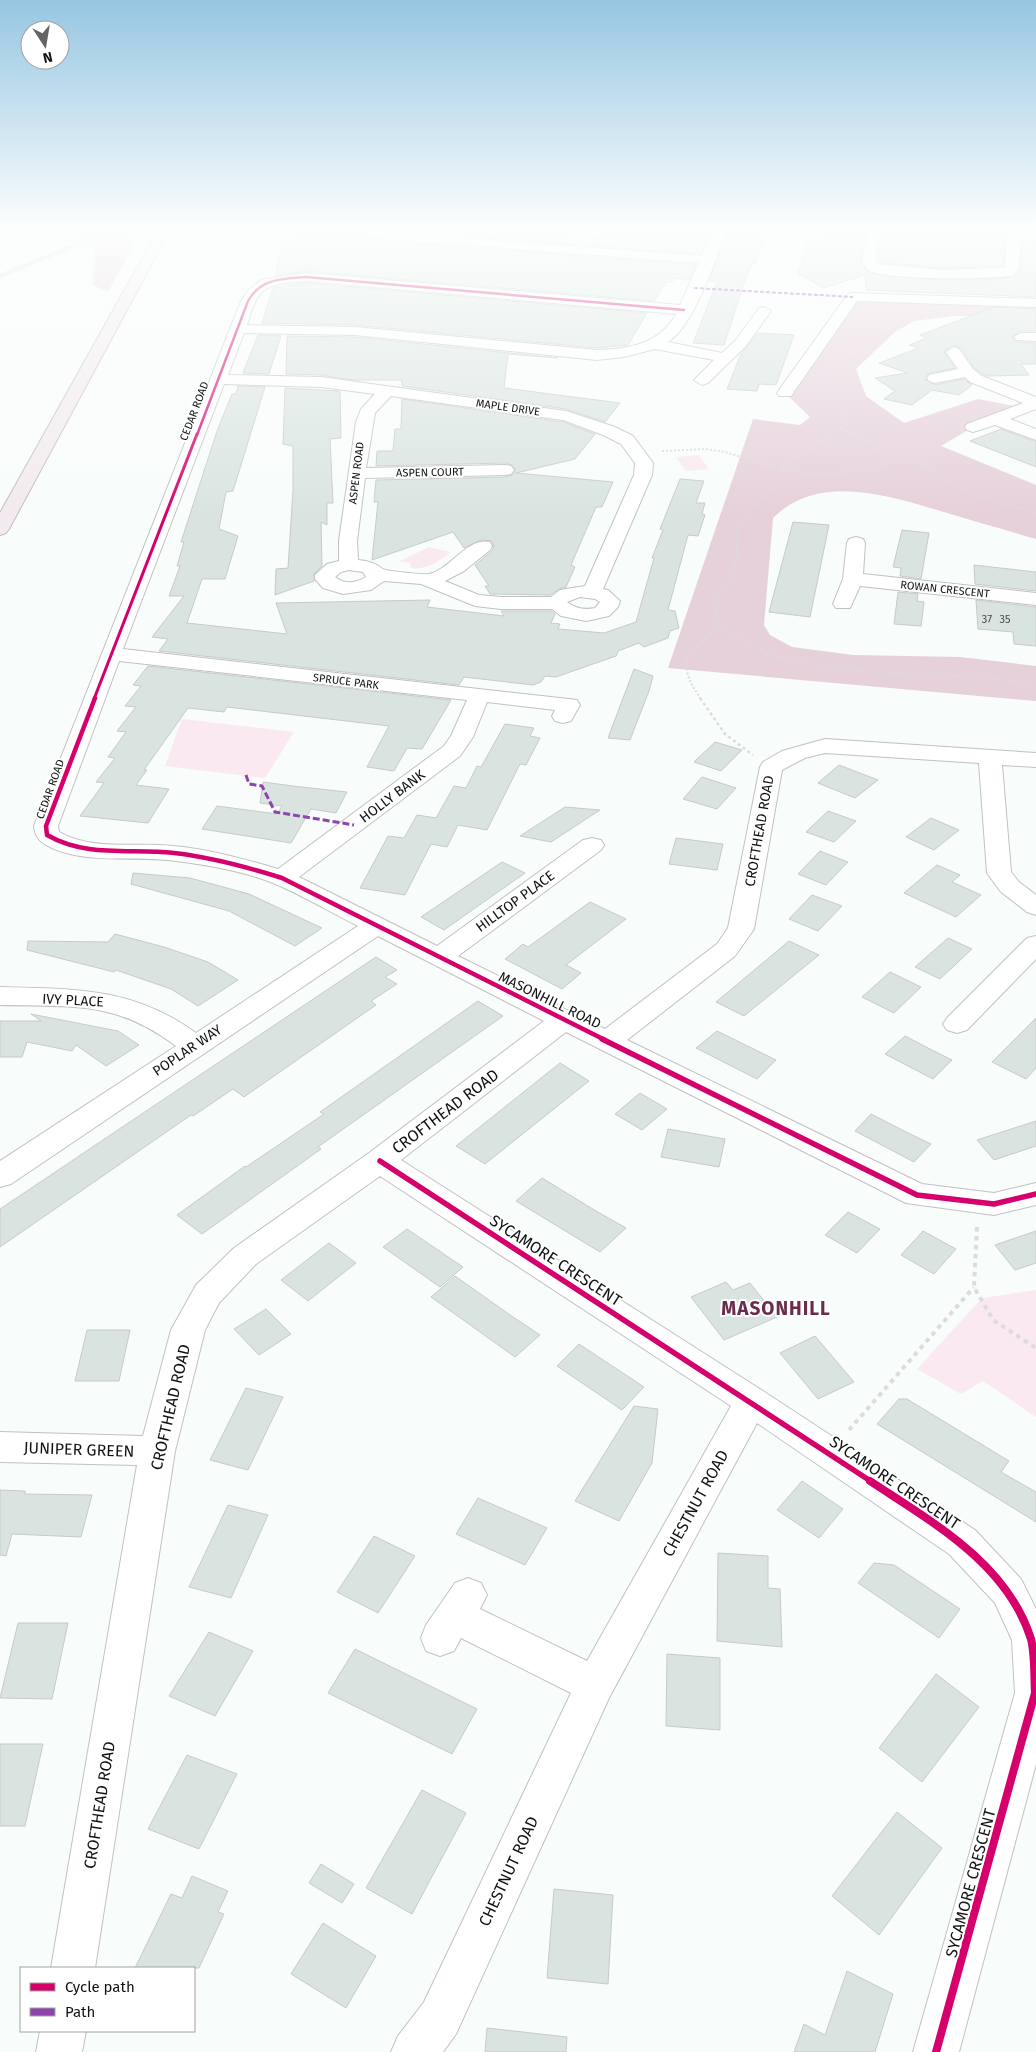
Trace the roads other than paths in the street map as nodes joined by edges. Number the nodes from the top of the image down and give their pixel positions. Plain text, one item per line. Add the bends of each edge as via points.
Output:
1 (111, 326) edge
2 (239, 326) edge
3 (677, 326) edge
4 (755, 326) edge
5 (833, 326) edge
6 (238, 329) junction
7 (653, 344) junction
8 (954, 352) dead end
9 (726, 358) junction
10 (968, 372) junction
11 (935, 378) dead end
12 (217, 379) junction
13 (702, 380) dead end
14 (387, 391) junction
15 (785, 393) dead end
16 (1036, 404) edge
17 (995, 419) junction
18 (973, 427) dead end
19 (1036, 435) edge
20 (505, 470) dead end
21 (356, 473) junction
22 (0, 529) edge
23 (856, 543) dead end
24 (483, 546) dead end
25 (349, 564) junction
26 (376, 575) junction
27 (853, 579) junction
28 (430, 581) junction
29 (1036, 599) edge
30 (843, 604) dead end
31 (111, 654) junction
32 (479, 696) junction
33 (563, 716) dead end
34 (990, 757) junction
35 (1036, 760) edge
36 (47, 835) joint
37 (592, 845) dead end
38 (282, 878) junction
39 (1036, 908) edge
40 (376, 926) junction
41 (1036, 944) edge
42 (439, 957) junction
43 (0, 996) edge
44 (564, 1020) junction
45 (957, 1024) dead end
46 (608, 1041) junction
47 (194, 1045) junction
48 (380, 1161) junction
49 (0, 1176) edge
50 (1036, 1194) edge
51 (751, 1400) junction
52 (0, 1446) edge
53 (157, 1451) junction
54 (454, 1616) dead end
55 (595, 1685) junction
56 (73, 1967) edge
57 (62, 2032) edge
58 (59, 2052) edge
59 (414, 2052) edge
60 (936, 2052) edge

1 - 22 highway
2 - 6 street, CEDAR ROAD
3 - 7 street
4 - 9 street
5 - 15 street
6 - 7 street via 355,331 597,355 629,352
6 - 12 street, CEDAR ROAD
7 - 9 street
8 - 10 street
9 - 13 street
10 - 11 street
10 - 16 street via 976,379
12 - 14 street, MAPLE DRIVE via 321,382
12 - 31 street, CEDAR ROAD
14 - 21 street, ASPEN ROAD via 367,412
14 - 28 street, MAPLE DRIVE via 566,416 627,440 644,463 643,475 592,591 568,593 560,598 558,604 501,603 475,600
16 - 17 street
17 - 18 street
17 - 19 street
20 - 21 street, ASPEN COURT
21 - 25 street, ASPEN ROAD via 348,541
23 - 27 street
24 - 28 street via 457,567
25 - 26 street via 368,567
25 - 26 street via 334,568 325,575 325,579 333,586 349,588 365,586 376,579
26 - 28 street
27 - 29 street, ROWAN CRESCENT
27 - 30 street
31 - 32 street, SPRUCE PARK
31 - 36 street, CEDAR ROAD via 46,826
32 - 33 street, SPRUCE PARK via 569,705
32 - 38 street, HOLLY BANK via 462,737 452,751
34 - 35 street, CROFTHEAD ROAD
34 - 39 street via 998,873
34 - 46 street, CROFTHEAD ROAD via 825,746 800,750 771,767 741,928 726,950
36 - 38 street, MASONHILL ROAD via 74,848 172,853 219,860
37 - 42 street, HILLTOP PLACE
38 - 40 street, MASONHILL ROAD
40 - 42 street, MASONHILL ROAD
40 - 47 street, POPLAR WAY
41 - 45 street
42 - 44 street, MASONHILL ROAD
43 - 47 street, IVY PLACE via 102,1000 130,1007 153,1017
44 - 46 street, MASONHILL ROAD
44 - 48 street, CROFTHEAD ROAD
46 - 50 street, MASONHILL ROAD via 918,1195 994,1204
47 - 49 street, POPLAR WAY
48 - 51 street, SYCAMORE CRESCENT
48 - 53 street, CROFTHEAD ROAD via 245,1256 207,1294 188,1330
51 - 55 street, CHESTNUT ROAD
51 - 60 street, SYCAMORE CRESCENT via 962,1542 1008,1591 1031,1640 1035,1693
52 - 53 street, JUNIPER GREEN
53 - 56 street, CROFTHEAD ROAD
54 - 55 street
55 - 59 street, CHESTNUT ROAD via 440,2018
57 - 58 street

